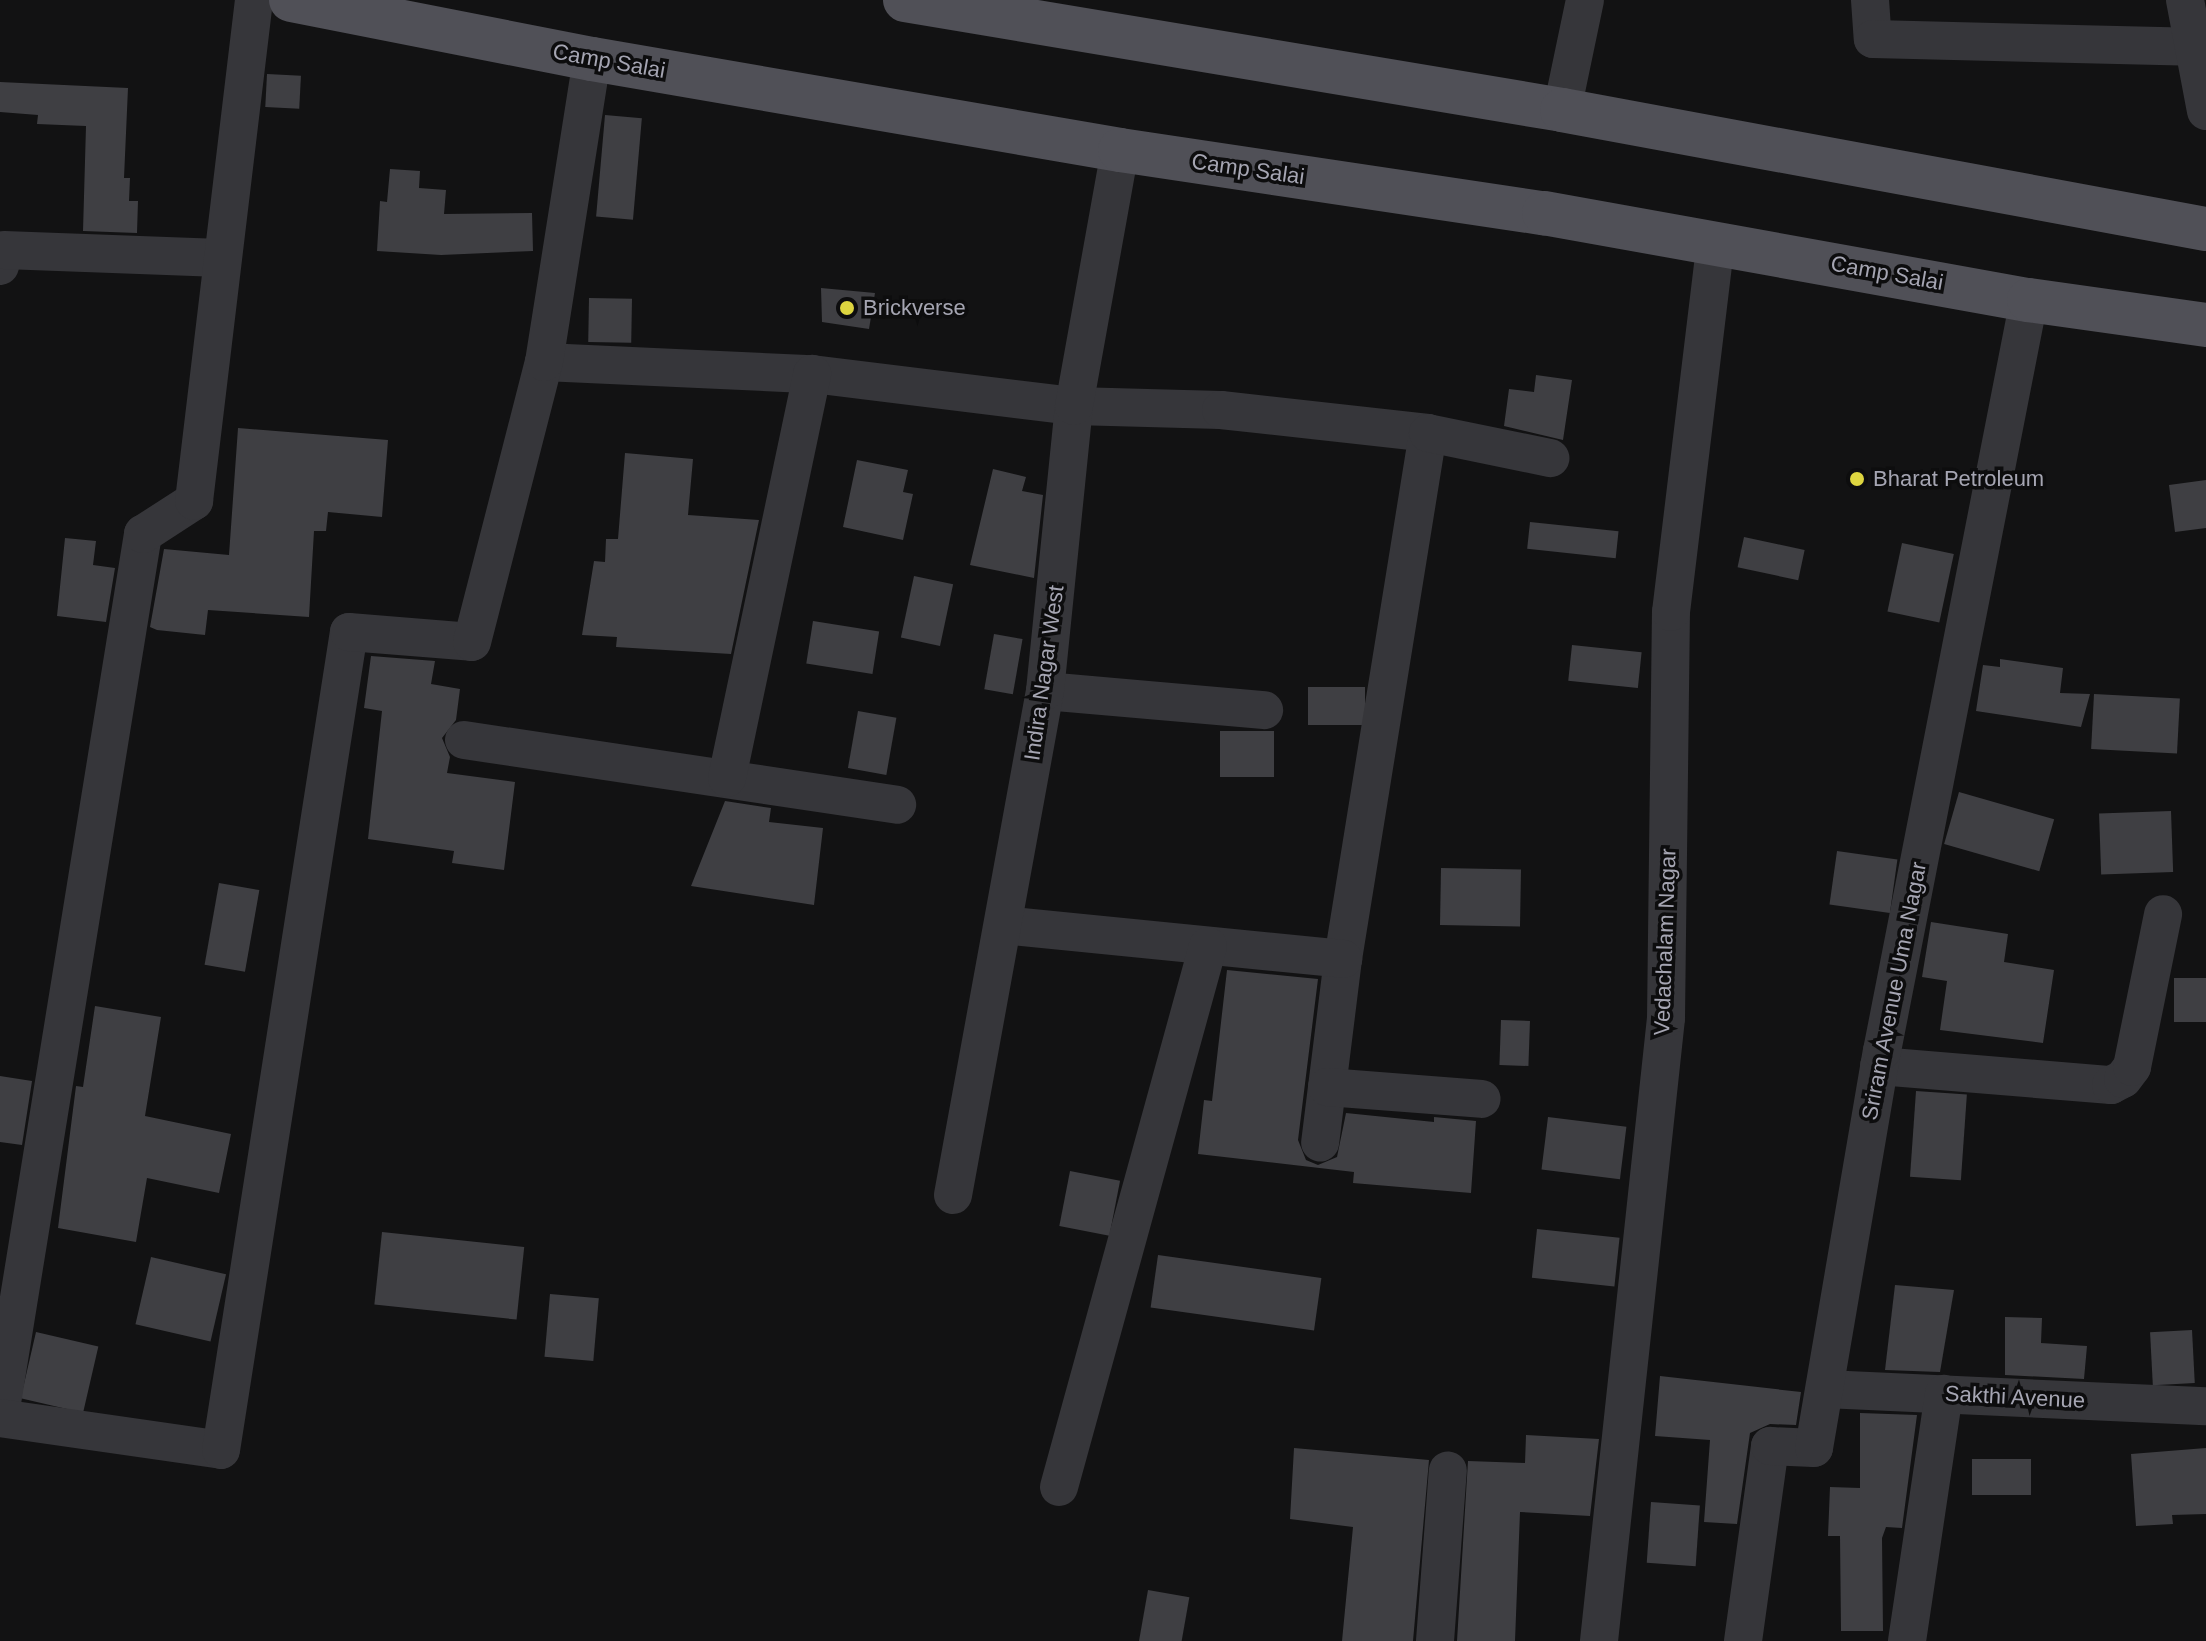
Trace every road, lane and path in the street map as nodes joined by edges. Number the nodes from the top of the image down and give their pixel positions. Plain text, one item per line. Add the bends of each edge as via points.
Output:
1 (254, 0) edge
2 (291, 0) edge
3 (905, 0) edge
4 (1585, 0) edge
5 (1870, 0) edge
6 (2185, 0) edge
7 (2192, 47) junction
8 (592, 59) junction
9 (1562, 110) junction
10 (2206, 111) edge
11 (1120, 150) junction
12 (2206, 229) edge
13 (1716, 242) junction
14 (221, 258) junction
15 (0, 266) edge
16 (2029, 300) junction
17 (2206, 325) edge
18 (544, 362) junction
19 (812, 374) junction
20 (1074, 406) junction
21 (1428, 433) junction
22 (1550, 458) dead end
23 (1045, 691) junction
24 (1264, 710) dead end
25 (464, 740) dead end
26 (727, 778) junction
27 (897, 805) dead end
28 (2163, 914) dead end
29 (1003, 925) junction
30 (1208, 946) junction
31 (1343, 959) junction
32 (1879, 1066) junction
33 (1327, 1087) junction
34 (1482, 1099) dead end
35 (1320, 1143) dead end
36 (953, 1195) dead end
37 (1825, 1389) junction
38 (1944, 1394) junction
39 (2206, 1406) edge
40 (0, 1417) edge
41 (1448, 1470) dead end
42 (1059, 1487) dead end
43 (1435, 1641) edge
44 (1599, 1641) edge
45 (1743, 1641) edge
46 (1907, 1641) edge

1 - 14 street
2 - 8 main road, Camp Salai
3 - 9 main road
4 - 9 street
5 - 7 street via 1873,39
6 - 7 street
7 - 10 street
8 - 11 main road, Camp Salai
8 - 18 street
9 - 12 main road
11 - 13 main road, Camp Salai
11 - 20 street, Indira Nagar West
13 - 16 main road, Camp Salai
13 - 44 street, Vedachalam Nagar via 1671,612 1666,1018
14 - 15 street via 4,250
14 - 40 street via 194,501 143,534
16 - 17 main road, Camp Salai
16 - 32 street, Sriram Avenue Uma Nagar
18 - 19 street
18 - 40 street via 472,642 349,632 221,1450
19 - 20 street
19 - 26 street
20 - 21 street via 1221,410
20 - 23 street, Indira Nagar West
21 - 22 street
21 - 31 street
23 - 24 street
23 - 29 street, Indira Nagar West
25 - 26 street
26 - 27 street
28 - 32 street via 2132,1067 2123,1079 2111,1085
29 - 30 street
29 - 36 street, Indira Nagar West
30 - 31 street
30 - 42 street
31 - 33 street
32 - 37 street, Sriram Avenue Uma Nagar
33 - 34 street
33 - 35 street
37 - 38 street, Sakthi Avenue
37 - 45 street, Sriram Avenue Uma Nagar via 1814,1448 1770,1446
38 - 39 street, Sakthi Avenue
38 - 46 street
41 - 43 street

